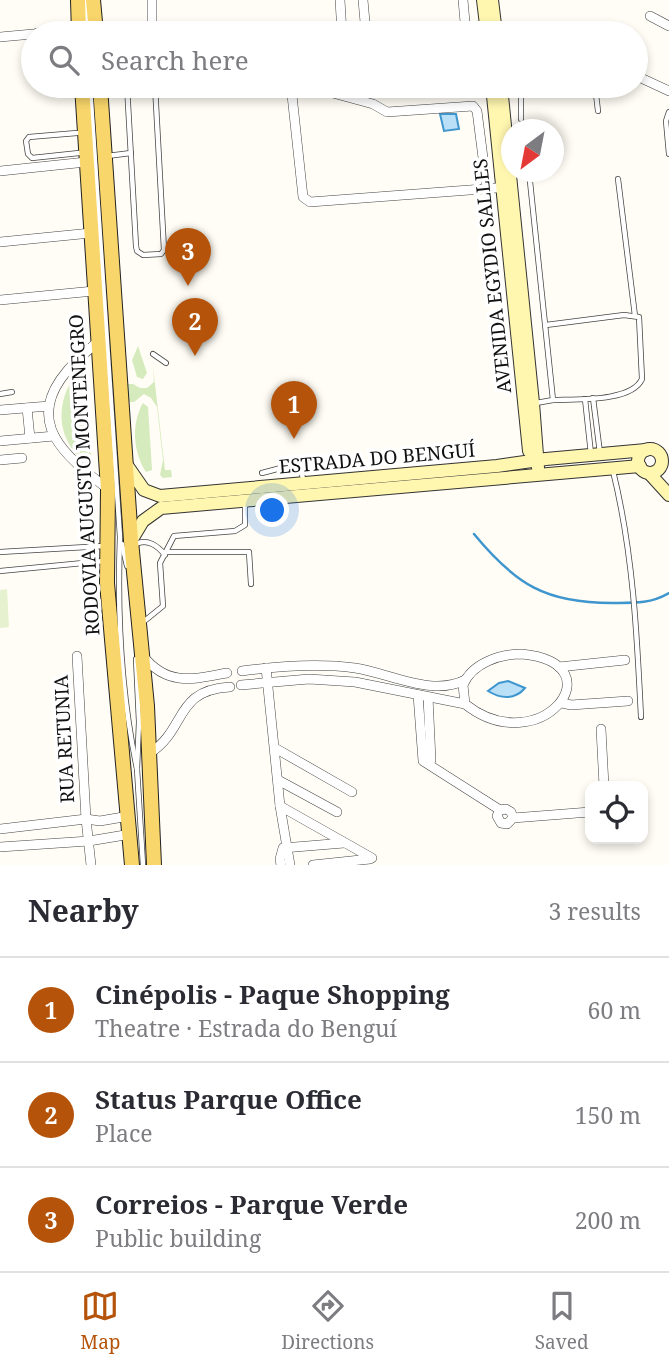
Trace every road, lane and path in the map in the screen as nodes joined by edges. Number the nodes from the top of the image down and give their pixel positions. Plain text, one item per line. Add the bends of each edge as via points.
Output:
1 (69, 0) edge
2 (78, 0) edge
3 (85, 0) edge
4 (93, 0) edge
5 (102, 0) edge
6 (152, 0) edge
7 (341, 0) edge
8 (363, 0) edge
9 (463, 0) edge
10 (483, 0) edge
11 (492, 0) edge
12 (650, 16) dead end
13 (72, 21) edge
14 (75, 21) edge
15 (86, 21) edge
16 (95, 21) edge
17 (103, 21) edge
18 (152, 21) edge
19 (342, 21) edge
20 (365, 21) edge
21 (465, 21) edge
22 (486, 21) edge
23 (495, 21) edge
24 (669, 26) edge
25 (21, 35) edge
26 (0, 37) edge
27 (648, 81) edge
28 (669, 91) edge
29 (75, 98) edge
30 (82, 98) edge
31 (91, 98) edge
32 (101, 98) edge
33 (106, 98) edge
34 (128, 98) edge
35 (156, 98) edge
36 (292, 98) edge
37 (351, 98) edge
38 (493, 98) edge
39 (502, 98) edge
40 (521, 98) edge
41 (596, 98) edge
42 (598, 111) dead end
43 (669, 112) edge
44 (521, 119) dead end
45 (103, 132) junction
46 (78, 133) junction
47 (131, 153) junction
48 (669, 154) edge
49 (105, 156) junction
50 (84, 157) junction
51 (0, 171) edge
52 (618, 179) dead end
53 (530, 182) edge
54 (91, 233) junction
55 (0, 242) edge
56 (94, 291) junction
57 (0, 300) edge
58 (635, 316) junction
59 (546, 325) junction
60 (98, 341) junction
61 (153, 354) dead end
62 (166, 363) dead end
63 (12, 392) dead end
64 (0, 394) edge
65 (593, 398) junction
66 (585, 399) junction
67 (553, 400) junction
68 (534, 404) junction
69 (49, 406) junction
70 (27, 408) junction
71 (0, 410) edge
72 (54, 436) junction
73 (30, 439) junction
74 (0, 441) edge
75 (596, 454) junction
76 (22, 458) dead end
77 (0, 460) edge
78 (535, 461) junction
79 (656, 462) edge
80 (127, 464) junction
81 (612, 467) junction
82 (262, 473) dead end
83 (405, 480) junction
84 (493, 480) junction
85 (304, 484) junction
86 (108, 489) junction
87 (667, 493) edge
88 (150, 494) junction
89 (245, 500) junction
90 (153, 511) junction
91 (120, 546) junction
92 (0, 552) edge
93 (166, 554) junction
94 (0, 571) edge
95 (251, 583) dead end
96 (139, 625) junction
97 (142, 655) junction
98 (77, 656) dead end
99 (625, 660) dead end
100 (559, 667) junction
101 (266, 668) junction
102 (355, 668) junction
103 (242, 671) dead end
104 (227, 673) dead end
105 (376, 673) junction
106 (216, 675) junction
107 (184, 680) junction
108 (465, 680) junction
109 (267, 682) junction
110 (355, 682) junction
111 (241, 685) dead end
112 (375, 685) junction
113 (230, 687) dead end
114 (218, 688) junction
115 (423, 696) junction
116 (192, 699) junction
117 (628, 701) dead end
118 (562, 703) junction
119 (465, 704) junction
120 (641, 717) dead end
121 (601, 729) dead end
122 (275, 748) junction
123 (150, 753) junction
124 (137, 769) junction
125 (278, 780) junction
126 (604, 781) edge
127 (352, 792) dead end
128 (280, 806) junction
129 (337, 812) dead end
130 (585, 812) edge
131 (129, 816) junction
132 (86, 820) junction
133 (0, 829) edge
134 (131, 834) junction
135 (89, 841) junction
136 (344, 843) junction
137 (0, 847) edge
138 (286, 847) junction
139 (372, 862) edge
140 (91, 865) edge
141 (132, 865) edge
142 (143, 865) edge
143 (154, 865) edge
144 (281, 865) edge
145 (290, 865) edge
146 (313, 865) edge

1 - 13 main road
2 - 14 main road
3 - 15 lane
4 - 16 main road
5 - 17 main road
6 - 18 street
7 - 19 street
8 - 20 street
9 - 21 street
10 - 22 street
11 - 23 street
12 - 24 street
25 - 26 street
27 - 28 street
29 - 46 main road, RODOVIA AUGUSTO MONTENEGRO
30 - 50 main road
31 - 91 lane
32 - 45 main road
33 - 45 main road, RODOVIA AUGUSTO MONTENEGRO
34 - 47 lane
35 - 47 lane via 161,254 137,251
36 - 37 street via 306,201 492,189 473,106 387,112
38 - 78 street, AVENIDA EGYDIO SALLES
39 - 68 street, AVENIDA EGYDIO SALLES
40 - 44 lane
41 - 42 lane
43 - 48 lane
45 - 49 main road, RODOVIA AUGUSTO MONTENEGRO
46 - 50 main road, RODOVIA AUGUSTO MONTENEGRO
46 - 50 lane via 29,137 28,154 32,158
47 - 49 lane
49 - 80 main road, RODOVIA AUGUSTO MONTENEGRO
50 - 51 street
50 - 54 main road, RODOVIA AUGUSTO MONTENEGRO
52 - 58 lane
53 - 59 lane
54 - 55 street
54 - 56 main road, RODOVIA AUGUSTO MONTENEGRO
56 - 57 street
56 - 60 main road, RODOVIA AUGUSTO MONTENEGRO
58 - 59 lane
58 - 65 lane via 639,317 639,386 623,394
59 - 67 lane
60 - 69 street via 67,370
60 - 86 main road, RODOVIA AUGUSTO MONTENEGRO
61 - 62 lane
63 - 64 lane
65 - 66 lane
65 - 75 lane
66 - 67 lane
66 - 75 lane
67 - 68 lane
68 - 78 street, AVENIDA EGYDIO SALLES
69 - 70 street
69 - 72 street
70 - 71 street
70 - 73 street
72 - 73 street
72 - 86 street via 72,461
73 - 74 street
75 - 78 street, ESTRADA DO BENGUÍ
75 - 79 street, ESTRADA DO BENGUÍ via 646,450 640,455
76 - 77 street
78 - 83 street, ESTRADA DO BENGUÍ
78 - 84 street via 537,469 509,472
79 - 81 street, ESTRADA DO BENGUÍ
79 - 87 street
80 - 88 street
80 - 91 main road, RODOVIA AUGUSTO MONTENEGRO
81 - 84 street, ESTRADA DO BENGUÍ
81 - 120 lane via 632,571
82 - 85 lane via 296,464
83 - 84 street, ESTRADA DO BENGUÍ
83 - 85 street, ESTRADA DO BENGUÍ
83 - 89 street, ESTRADA DO BENGUÍ
85 - 88 street, ESTRADA DO BENGUÍ
86 - 91 main road, RODOVIA AUGUSTO MONTENEGRO
88 - 90 street
89 - 90 street, ESTRADA DO BENGUÍ
89 - 93 lane via 244,526 235,531 174,536
90 - 91 street
91 - 92 lane
91 - 93 lane via 141,541
91 - 94 lane
91 - 96 main road, RODOVIA AUGUSTO MONTENEGRO
91 - 124 lane via 118,585 127,721
91 - 124 lane via 131,586 139,722
91 - 131 main road, RODOVIA AUGUSTO MONTENEGRO via 109,607
93 - 95 lane via 249,552
93 - 96 lane via 160,564 163,606
96 - 97 main road, RODOVIA AUGUSTO MONTENEGRO
97 - 107 street via 155,669
97 - 123 main road, RODOVIA AUGUSTO MONTENEGRO
98 - 132 street, RUA RETUNIA
99 - 100 street
100 - 108 street via 538,656 505,655 483,664
100 - 118 street via 568,685
101 - 102 street
101 - 103 street
101 - 109 street
102 - 105 street
102 - 110 street
104 - 106 street
105 - 108 street via 432,686
105 - 112 street
106 - 107 street
106 - 114 street
107 - 116 street
108 - 119 street
109 - 110 street
109 - 111 street
109 - 122 street
110 - 112 street
112 - 115 street
113 - 114 street
114 - 116 street
115 - 119 street
115 - 130 street via 429,764 500,810 509,810 513,818
116 - 123 street via 168,739
117 - 118 street
118 - 119 street via 544,716 512,723 487,718
121 - 126 street
122 - 125 street
122 - 127 street
123 - 143 main road, RODOVIA AUGUSTO MONTENEGRO
124 - 142 lane
125 - 128 street
125 - 129 street
128 - 136 street
128 - 138 street
131 - 132 street
131 - 134 main road, RODOVIA AUGUSTO MONTENEGRO
132 - 133 street
132 - 135 street, RUA RETUNIA
134 - 135 street
134 - 141 main road, RODOVIA AUGUSTO MONTENEGRO
135 - 137 street
135 - 140 street, RUA RETUNIA
136 - 138 street
136 - 139 street
138 - 144 street via 281,850
138 - 145 street
139 - 146 street

